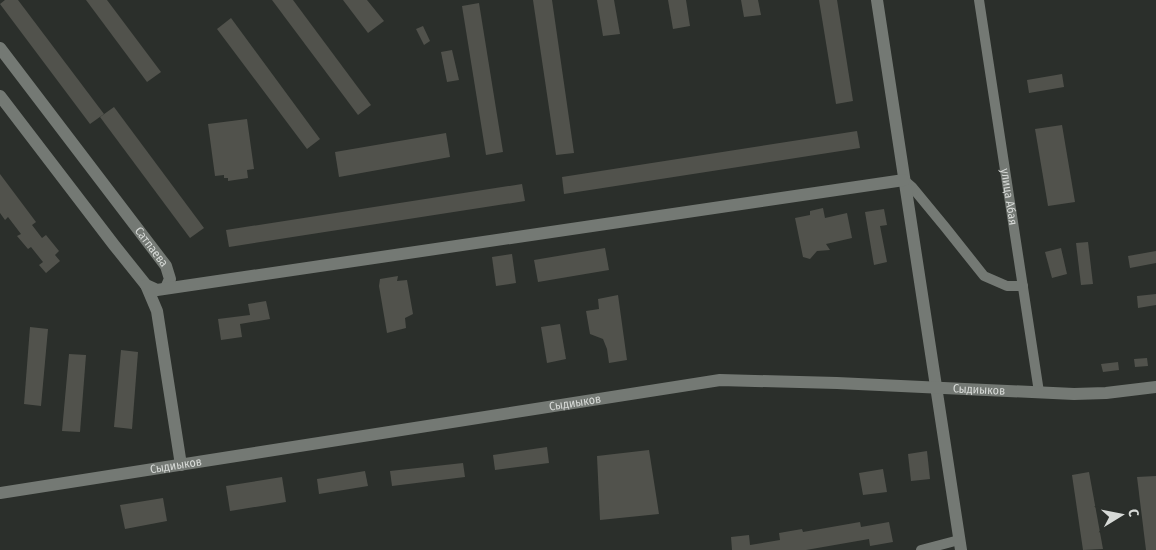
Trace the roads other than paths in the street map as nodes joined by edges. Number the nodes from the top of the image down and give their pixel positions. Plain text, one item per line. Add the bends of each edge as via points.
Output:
1 (877, 0) edge
2 (979, 0) edge
3 (0, 48) edge
4 (0, 96) edge
5 (904, 180) junction
6 (166, 266) junction
7 (146, 285) junction
8 (194, 285) junction
9 (1022, 286) junction
10 (164, 289) junction
11 (157, 311) junction
12 (1156, 387) edge
13 (935, 388) junction
14 (1038, 392) junction
15 (181, 465) junction
16 (0, 493) edge
17 (960, 545) edge
18 (920, 550) edge

1 - 5 street
2 - 9 street, улица Абая
3 - 6 street, Сатпаева
4 - 7 street
5 - 8 street
5 - 9 street via 984,276 1007,286
5 - 13 street
6 - 8 street via 177,278
6 - 10 street, Сатпаева via 170,278
7 - 10 street via 151,289
7 - 11 street
8 - 10 street
9 - 14 street, улица Абая
10 - 11 street, Сатпаева
11 - 15 street
12 - 14 street, Сыдиыков via 1106,393
13 - 14 street, Сыдиыков
13 - 15 street, Сыдиыков via 720,380
13 - 17 street
15 - 16 street, Сыдиыков
17 - 18 street

